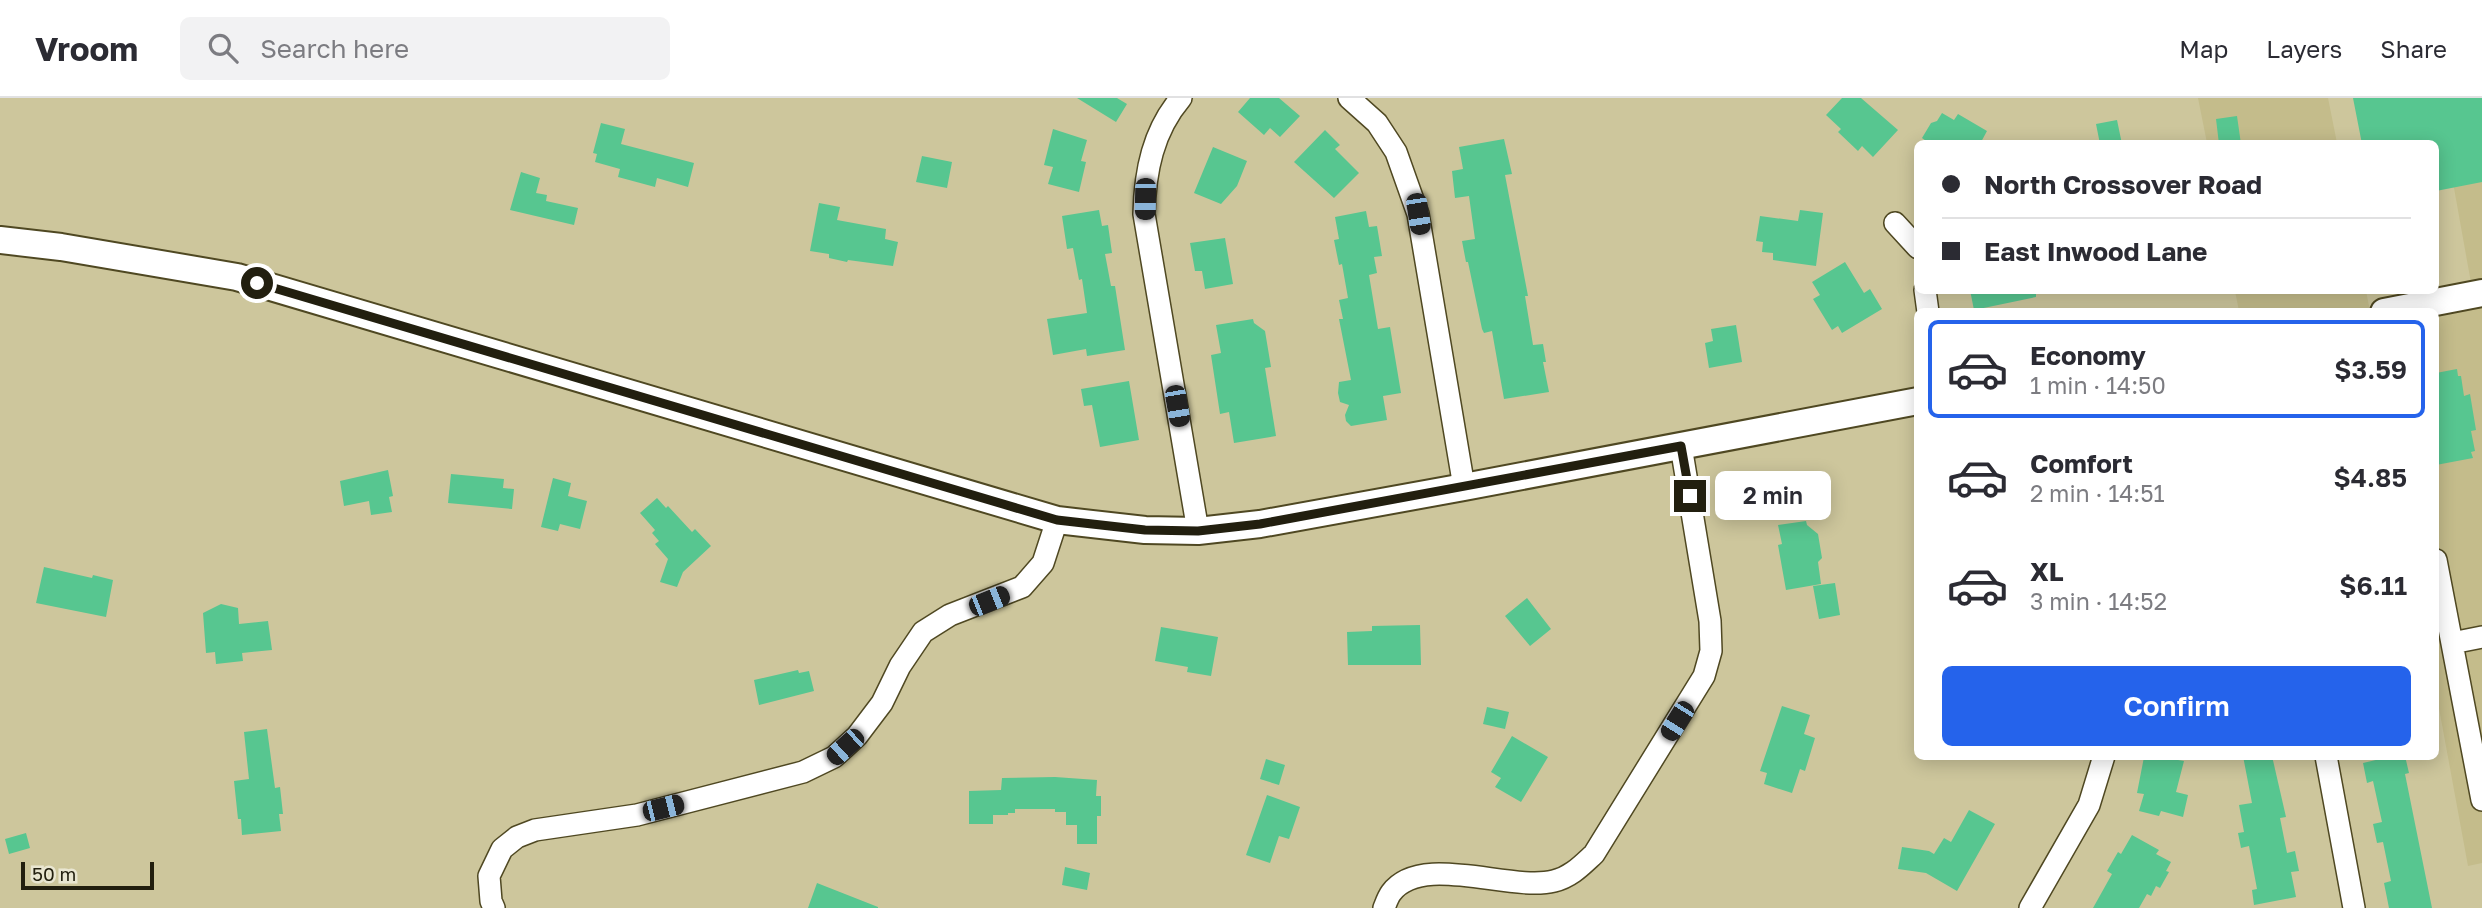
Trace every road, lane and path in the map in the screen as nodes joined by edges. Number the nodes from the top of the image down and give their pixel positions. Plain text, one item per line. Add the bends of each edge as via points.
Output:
1 (1181, 98) edge
2 (1349, 98) edge
3 (1895, 223) dead end
4 (0, 240) edge
5 (1914, 244) edge
6 (2482, 293) edge
7 (2403, 308) edge
8 (1914, 402) edge
9 (1681, 446) junction
10 (1464, 487) junction
11 (1057, 520) junction
12 (1198, 531) junction
13 (2439, 576) edge
14 (2482, 637) edge
15 (2452, 643) junction
16 (2103, 760) edge
17 (2327, 760) edge
18 (2482, 800) edge
19 (494, 908) edge
20 (1384, 908) edge
21 (2030, 908) edge
22 (2354, 908) edge

1 - 12 street via 1158,134 1145,185 1144,214
2 - 10 street via 1377,123 1396,152 1418,214
3 - 5 street
4 - 11 main road via 237,277
6 - 7 main road
8 - 9 main road
9 - 10 main road
9 - 20 street via 1711,651 1704,676 1594,854 1576,871 1545,883 1447,874 1405,880 1390,893
10 - 12 main road
11 - 12 main road
11 - 19 street via 1043,563 1022,587 950,615 923,632 882,703 834,757 803,772 636,815 517,836 502,849 489,876
13 - 15 street
14 - 15 street
15 - 18 street
16 - 21 street via 2089,805
17 - 22 street

